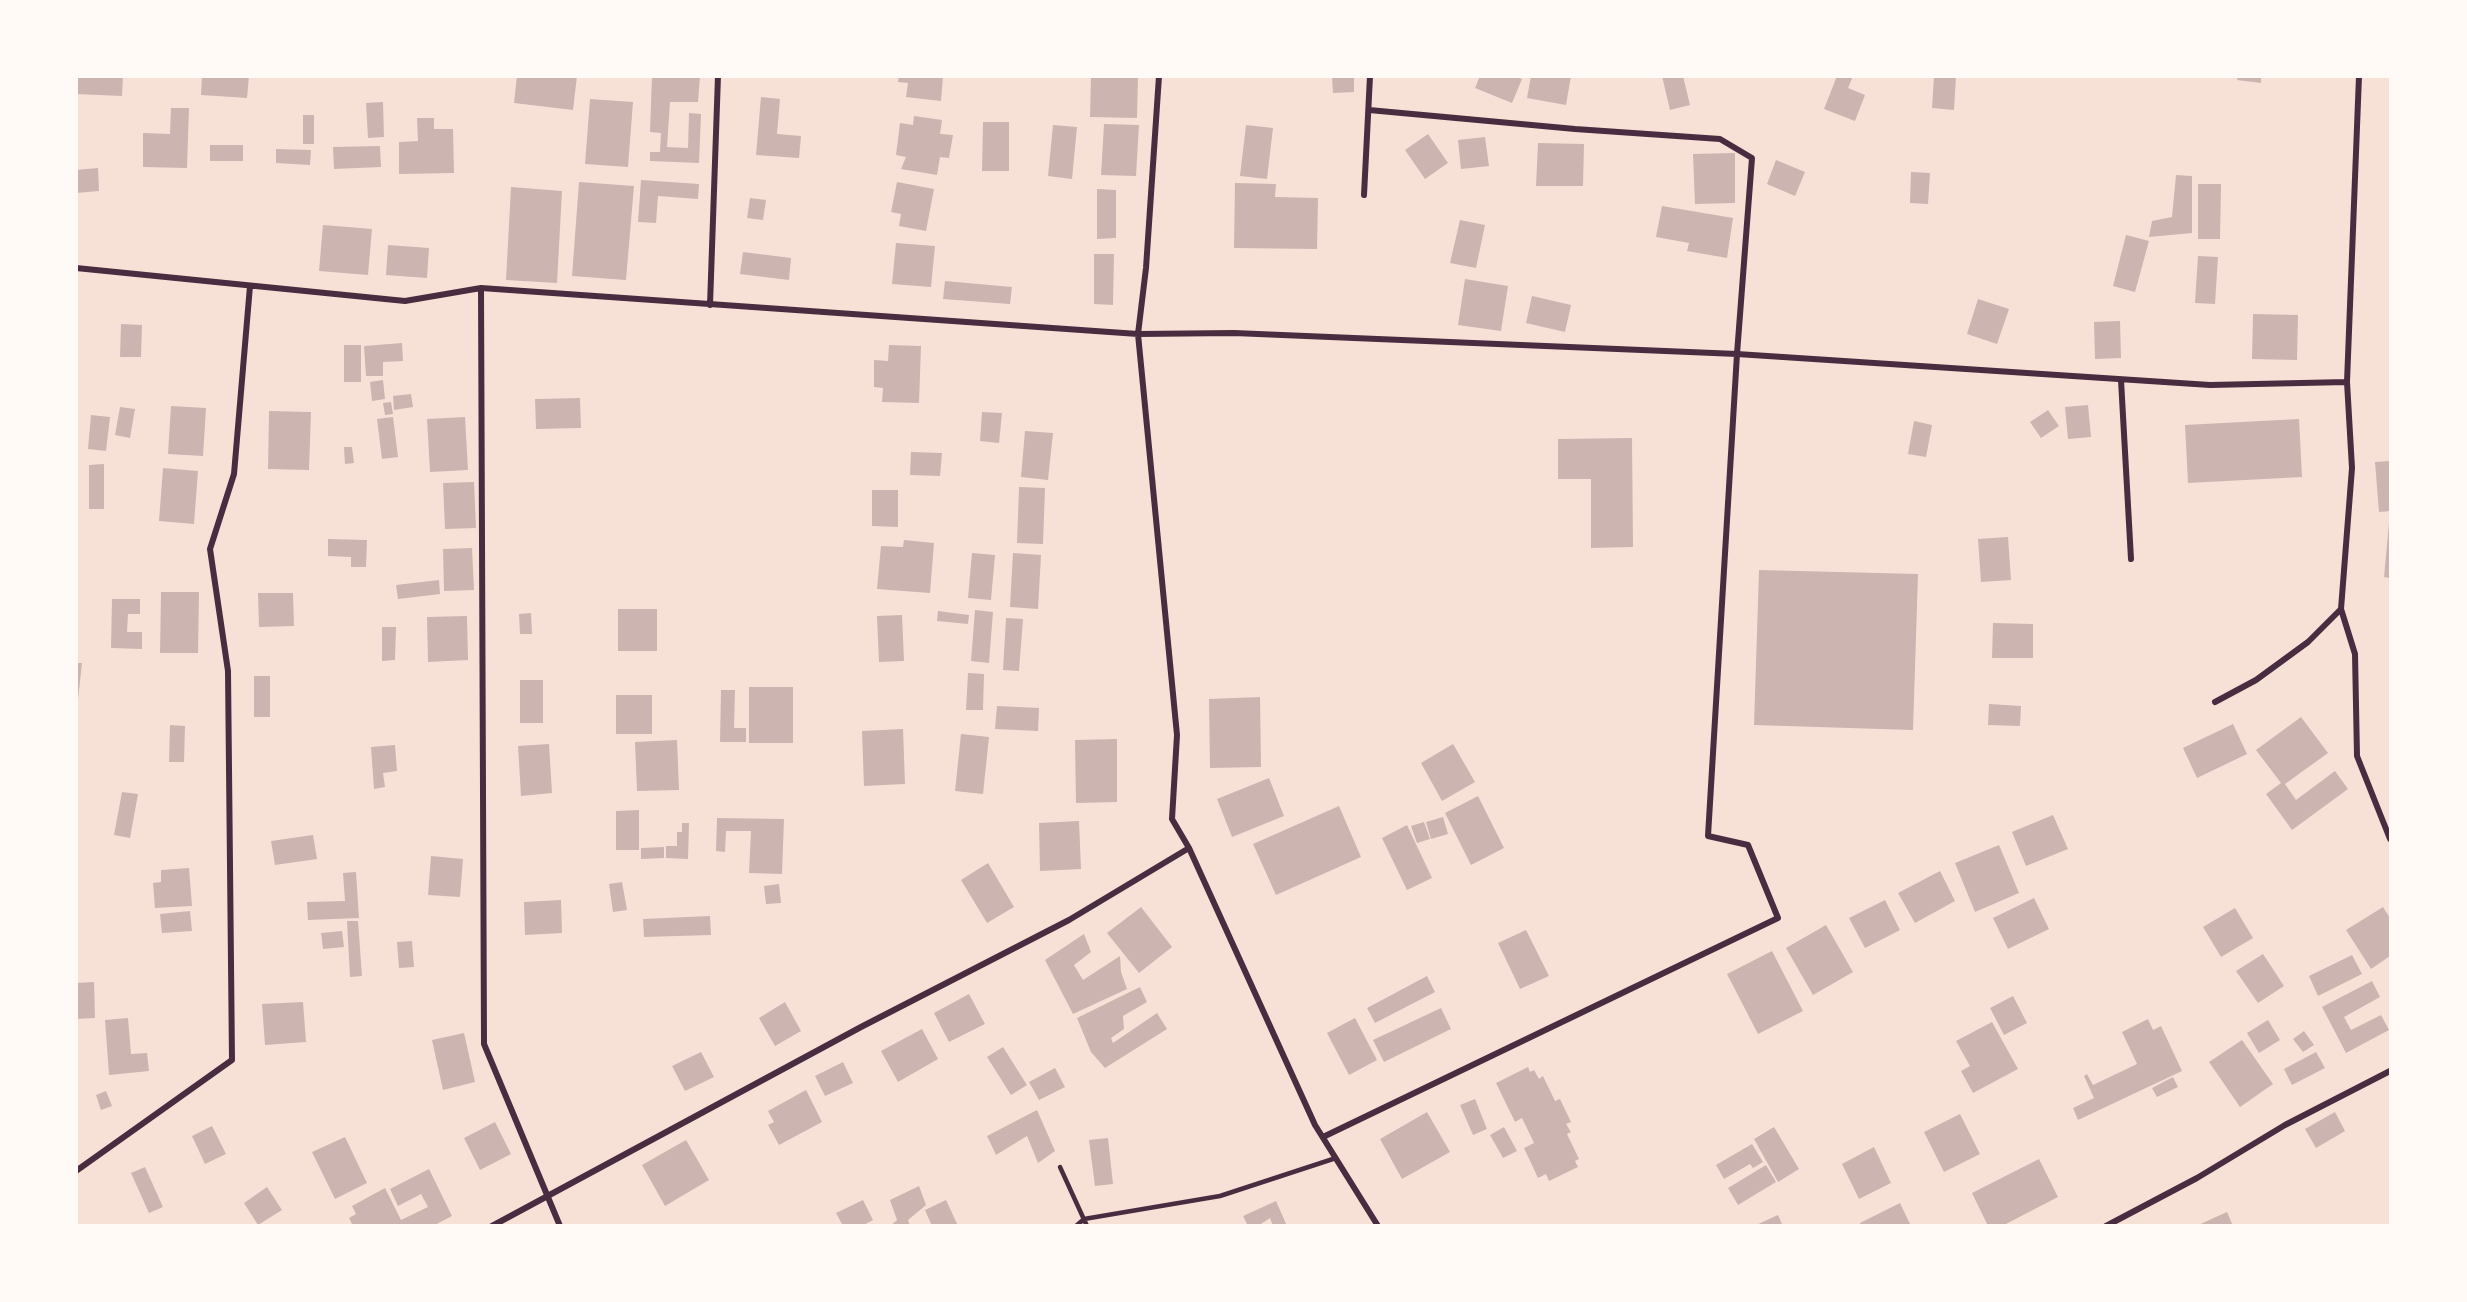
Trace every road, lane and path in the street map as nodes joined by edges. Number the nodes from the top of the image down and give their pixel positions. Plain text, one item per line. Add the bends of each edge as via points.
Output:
1 (718, 76) edge
2 (1159, 76) edge
3 (1371, 76) edge
4 (2359, 76) edge
5 (1369, 110) junction
6 (1364, 195) dead end
7 (76, 268) edge
8 (250, 286) junction
9 (481, 288) junction
10 (710, 305) junction
11 (1138, 334) junction
12 (1737, 354) junction
13 (2121, 380) junction
14 (2347, 382) junction
15 (2131, 559) dead end
16 (2341, 609) junction
17 (2215, 702) dead end
18 (2391, 840) edge
19 (1189, 848) junction
20 (2391, 1071) edge
21 (1323, 1137) junction
22 (1336, 1158) junction
23 (1060, 1167) dead end
24 (76, 1171) edge
25 (548, 1197) junction
26 (1084, 1218) junction
27 (492, 1226) edge
28 (560, 1226) edge
29 (1076, 1226) edge
30 (1087, 1226) edge
31 (1378, 1226) edge
32 (2106, 1226) edge

1 - 10 street
2 - 11 street
3 - 5 street
4 - 14 street
5 - 6 street
5 - 12 street via 1720,139 1752,158
7 - 8 street
8 - 9 street via 405,301
8 - 24 street via 234,474 210,549 228,671 232,1060
9 - 10 street
9 - 25 street via 484,1044
10 - 11 street
11 - 12 street via 1234,333
11 - 19 street via 1177,735 1172,819
12 - 13 street
12 - 21 street via 1708,836 1748,845 1778,918
13 - 14 street via 2210,385
13 - 15 street
14 - 16 street via 2352,468
16 - 17 street via 2308,642 2256,680
16 - 18 street via 2355,654 2357,756
19 - 21 street
19 - 25 street via 1069,920 861,1027
20 - 32 street via 2285,1125 2198,1178
21 - 22 street
22 - 26 lane via 1220,1196
22 - 31 street
23 - 26 lane
25 - 27 street
25 - 28 street
26 - 29 lane
26 - 30 lane

